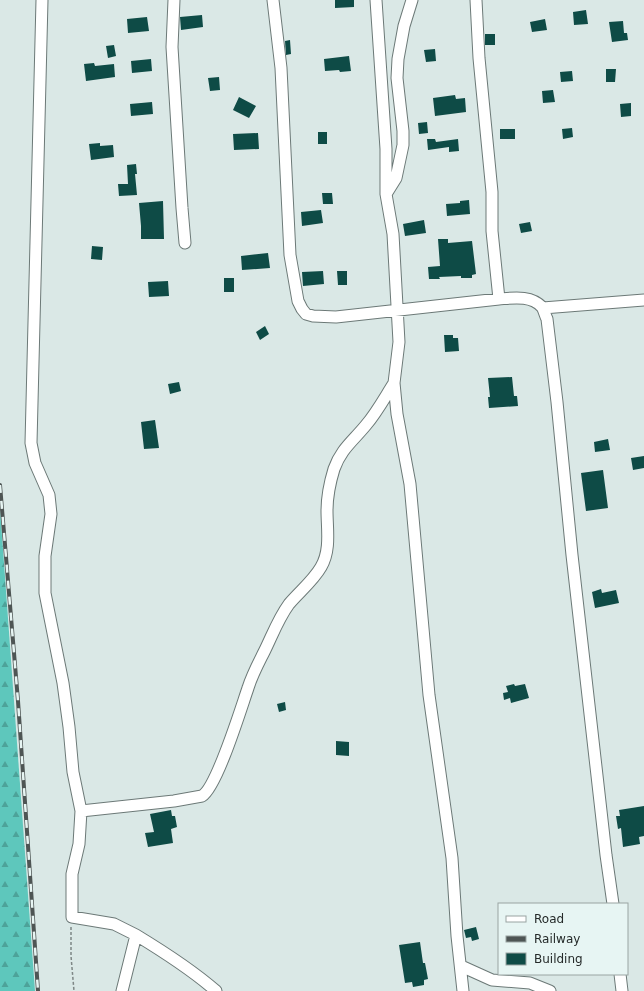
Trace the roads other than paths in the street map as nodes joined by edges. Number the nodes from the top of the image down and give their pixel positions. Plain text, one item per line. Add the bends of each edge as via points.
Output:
1 (42, 0) edge
2 (174, 0) edge
3 (273, 0) edge
4 (376, 0) edge
5 (412, 0) edge
6 (476, 0) edge
7 (386, 194) junction
8 (185, 243) dead end
9 (499, 299) junction
10 (644, 300) edge
11 (543, 308) junction
12 (397, 310) junction
13 (394, 383) junction
14 (81, 811) junction
15 (613, 903) edge
16 (136, 935) junction
17 (461, 966) junction
18 (620, 975) edge
19 (122, 991) edge
20 (216, 991) edge
21 (463, 991) edge
22 (550, 991) edge
23 (622, 991) edge

1 - 14 street via 31,443 34,463 49,495 51,514 45,556 45,593 63,683 73,772
2 - 8 street via 172,47
3 - 12 street via 281,68 290,255 298,301 306,314 313,316 336,317
4 - 7 street via 386,149
5 - 7 street via 398,59 397,78 403,145 396,178
6 - 9 street
7 - 12 street via 393,234
9 - 11 street via 523,298 536,302
9 - 12 street
10 - 11 street
11 - 15 street via 547,319 557,402 572,555
12 - 13 street via 399,342
13 - 14 street via 378,410 340,456 329,487 328,543 325,558 321,568 277,623 252,673 218,772 206,794 174,801
13 - 17 street via 410,484 428,688 452,858
14 - 16 street via 79,844 72,874 72,917 114,924
16 - 19 street
16 - 20 street via 171,955
17 - 21 street
17 - 22 street via 492,980 530,983
18 - 23 street

